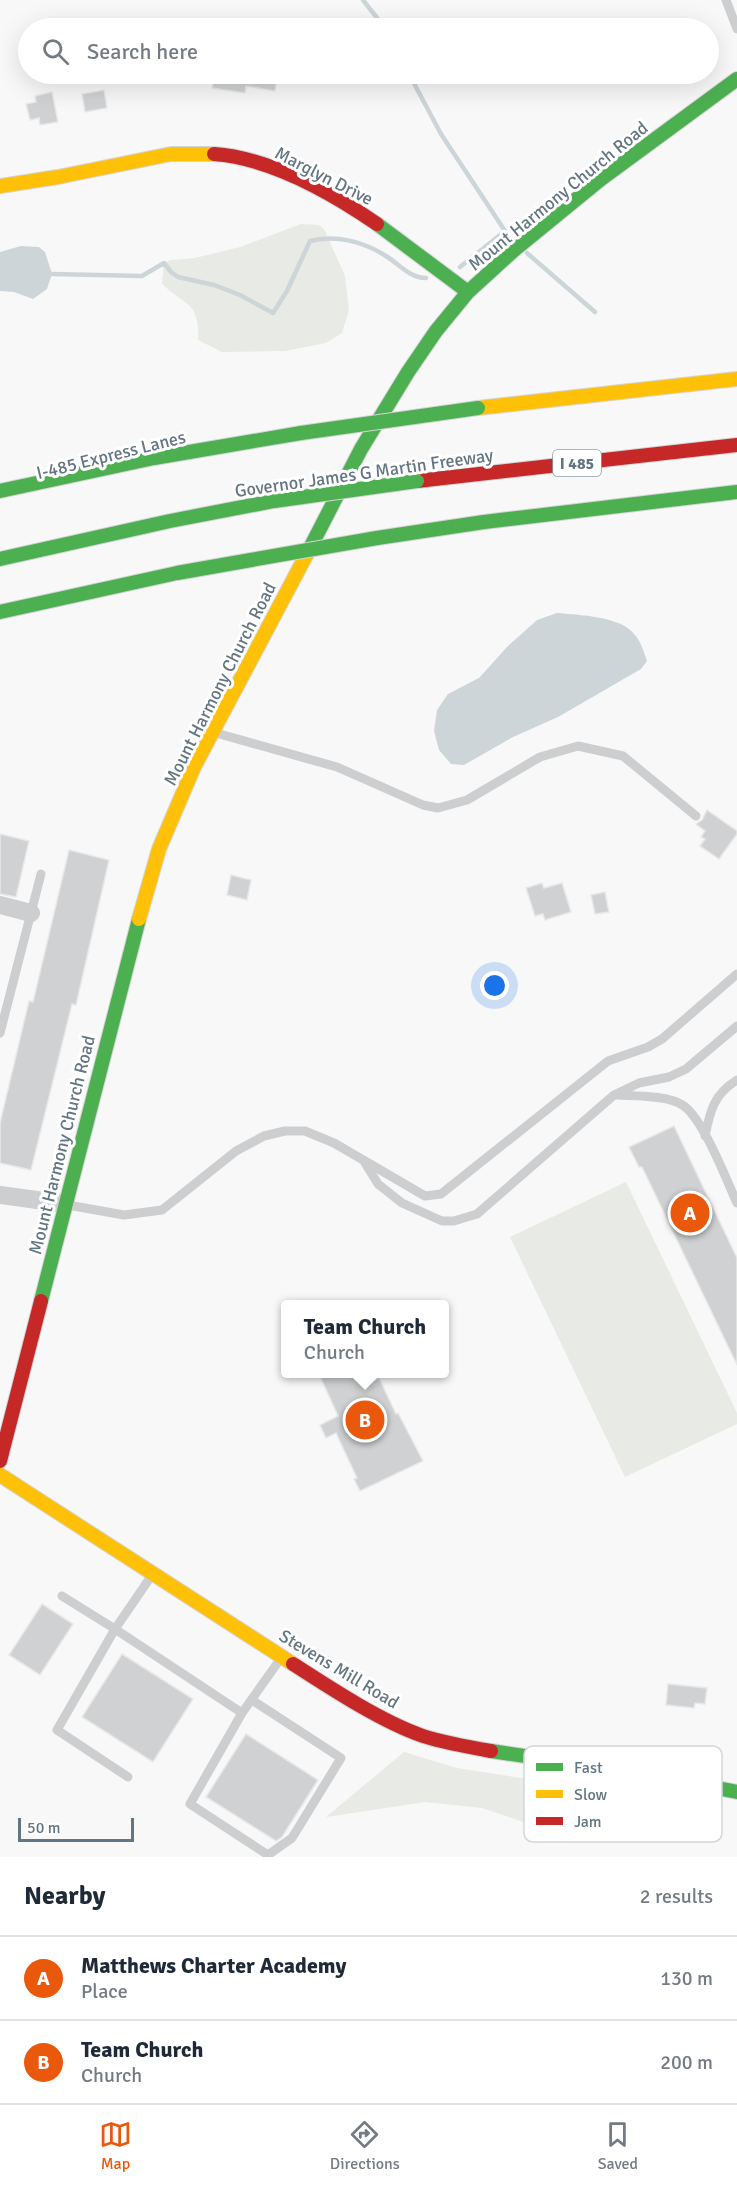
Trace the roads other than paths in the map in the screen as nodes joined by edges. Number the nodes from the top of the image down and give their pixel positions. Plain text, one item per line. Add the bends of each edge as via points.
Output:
1 (726, 0) edge
2 (737, 29) edge
3 (737, 79) edge
4 (0, 186) edge
5 (468, 292) junction
6 (737, 379) edge
7 (232, 444) junction
8 (737, 445) edge
9 (0, 491) edge
10 (737, 492) edge
11 (0, 502) edge
12 (227, 510) junction
13 (0, 546) edge
14 (0, 559) edge
15 (0, 612) edge
16 (213, 732) junction
17 (696, 816) dead end
18 (41, 874) dead end
19 (0, 905) edge
20 (31, 913) junction
21 (737, 974) edge
22 (737, 1026) edge
23 (0, 1033) edge
24 (737, 1080) edge
25 (614, 1095) junction
26 (705, 1136) junction
27 (364, 1160) junction
28 (0, 1195) edge
29 (737, 1203) edge
30 (66, 1204) junction
31 (0, 1461) edge
32 (0, 1475) edge
33 (153, 1573) junction
34 (62, 1596) dead end
35 (116, 1629) junction
36 (283, 1656) junction
37 (252, 1700) junction
38 (242, 1713) junction
39 (524, 1756) edge
40 (128, 1777) dead end
41 (722, 1789) edge
42 (737, 1792) edge

1 - 2 lane
3 - 5 main road, Mount Harmony Church Road via 601,179
4 - 5 main road, Marglyn Drive via 178,153 240,157 299,179 361,213
5 - 16 main road, Mount Harmony Church Road via 413,364 361,449
6 - 7 main road, bridge via 478,408
7 - 9 main road
7 - 11 main road, I-485 Express Lanes
8 - 12 main road, Governor James G Martin Freeway / I 485, bridge via 417,481
10 - 15 main road, bridge via 377,538 177,573
12 - 13 main road, I 485
12 - 14 main road, Governor James G Martin Freeway / I 485
16 - 17 lane via 337,767 438,808 467,800 540,757 578,746 623,756
16 - 30 main road, Mount Harmony Church Road via 159,849
18 - 20 lane
19 - 20 street
20 - 23 lane
21 - 27 lane via 662,1039 608,1061 441,1194 425,1196
22 - 25 lane via 686,1069
24 - 26 lane via 711,1106
25 - 26 lane via 664,1098 684,1105
25 - 27 lane via 477,1214 454,1221 442,1221 402,1203 378,1184
26 - 29 lane
27 - 30 lane via 305,1131 285,1131 264,1136 236,1151 162,1210 124,1215
28 - 30 street
30 - 31 main road, Mount Harmony Church Road
32 - 33 main road, Stevens Mill Road
33 - 35 lane
33 - 36 main road, Stevens Mill Road
34 - 35 lane
35 - 38 lane
35 - 40 lane via 57,1730
36 - 37 lane
36 - 39 main road, Stevens Mill Road via 364,1708 421,1735
37 - 38 lane
37 - 38 lane via 342,1758 292,1838 268,1855 190,1804
41 - 42 main road, Stevens Mill Road

